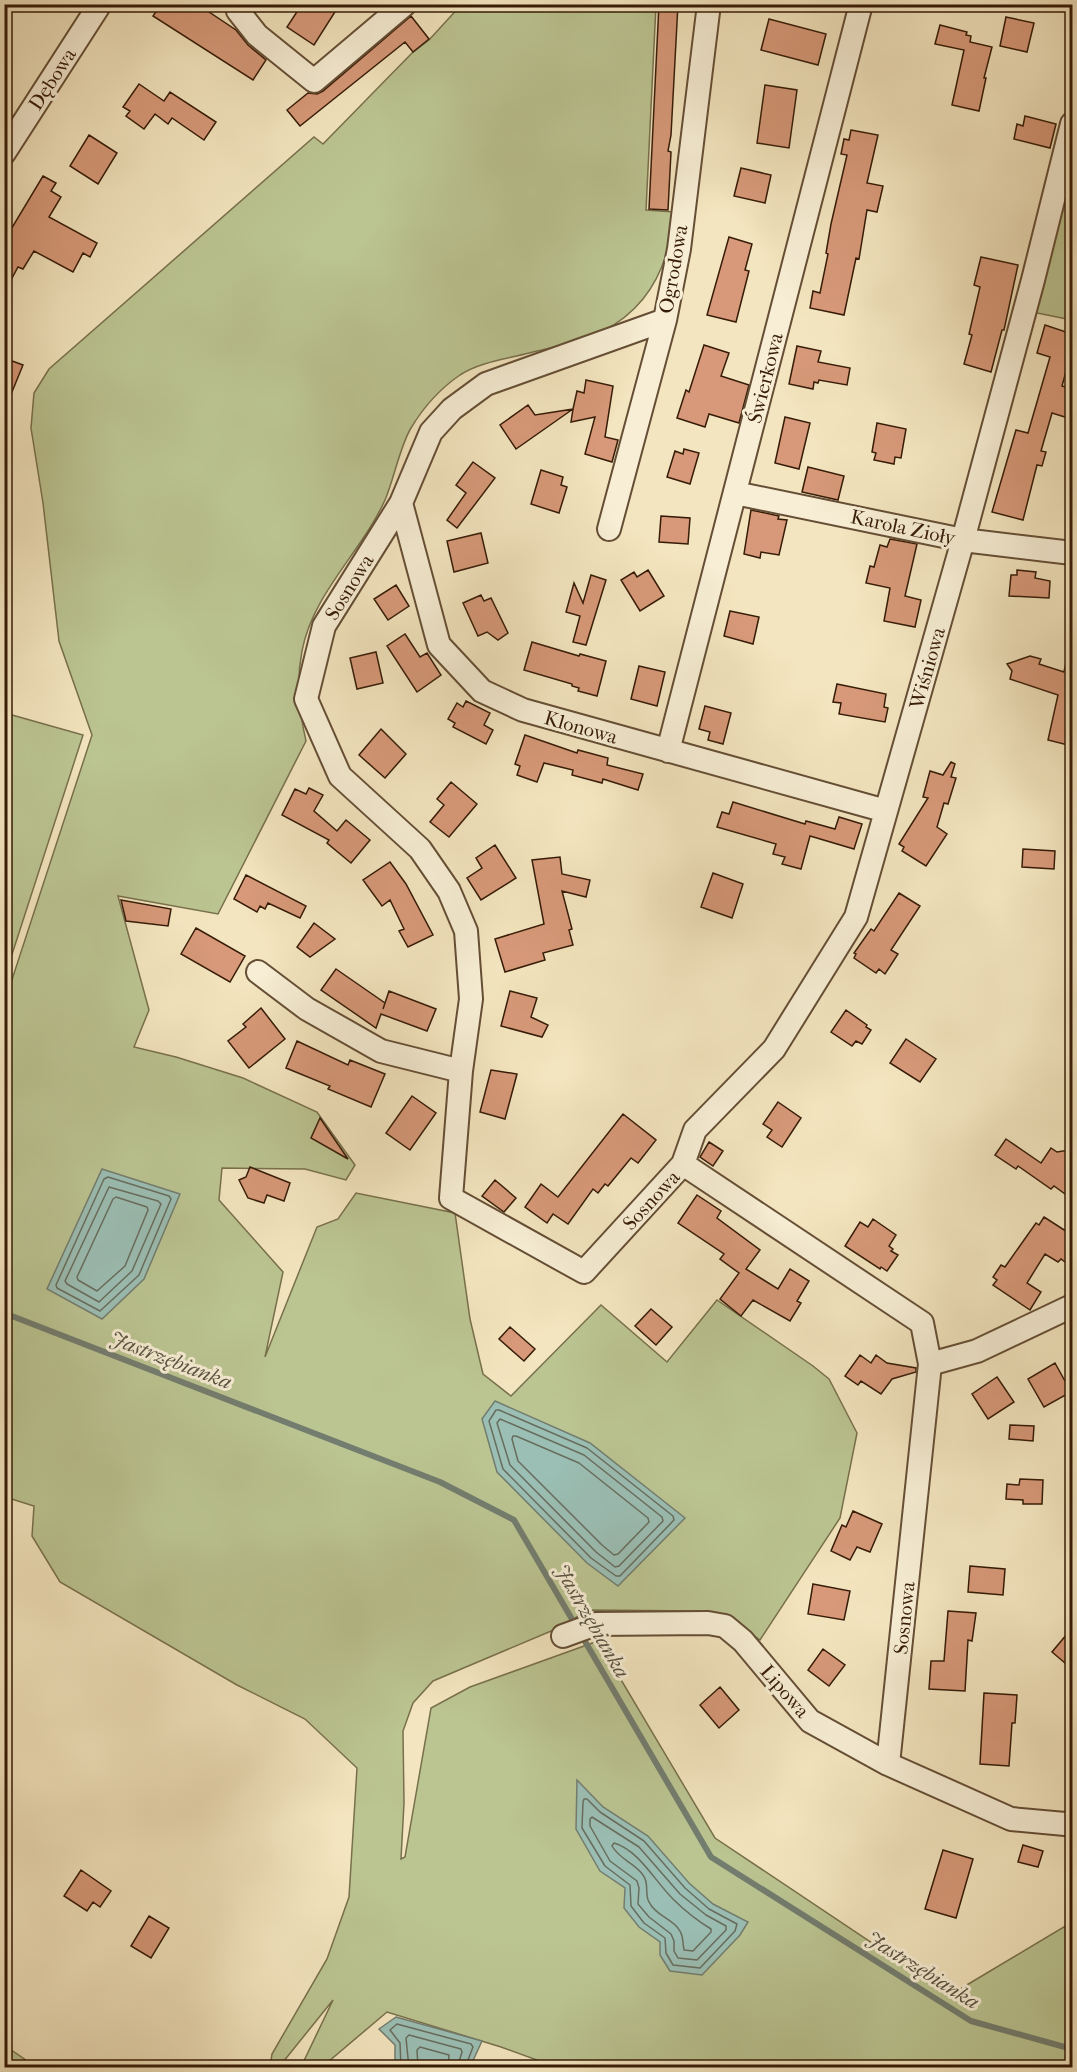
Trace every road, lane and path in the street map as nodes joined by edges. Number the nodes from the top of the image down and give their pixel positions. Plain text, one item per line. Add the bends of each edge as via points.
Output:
1 (100, 4) edge
2 (241, 4) edge
3 (405, 4) edge
4 (709, 4) edge
5 (861, 4) edge
6 (1072, 124) edge
7 (4, 153) edge
8 (665, 320) junction
9 (735, 493) junction
10 (401, 503) junction
11 (609, 529) dead end
12 (963, 540) junction
13 (1072, 553) edge
14 (668, 751) junction
15 (886, 811) junction
16 (258, 972) dead end
17 (462, 1071) junction
18 (683, 1164) junction
19 (1072, 1306) edge
20 (930, 1364) junction
21 (563, 1636) dead end
22 (888, 1764) junction
23 (1072, 1822) edge

1 - 7 street, Dębowa
2 - 3 street via 238,11 257,35 314,81
4 - 8 street, Ogrodowa via 679,249
5 - 9 street, Świerkowa
6 - 12 street, Wiśniowa
8 - 10 street, Sosnowa via 486,384 452,409 431,432
8 - 11 street, Ogrodowa
9 - 12 street, Karola Zioły
9 - 14 street, Świerkowa
10 - 14 street, Klonowa via 439,645 482,691 523,710
10 - 17 street, Sosnowa via 324,626 306,699 340,776 420,849 458,911 466,931 471,999
12 - 13 street, Karola Zioły
12 - 15 street, Wiśniowa
14 - 15 street, Klonowa
15 - 18 street, Wiśniowa via 856,916 774,1049 695,1130
16 - 17 street via 307,1009 381,1051
17 - 18 street, Sosnowa via 451,1198 584,1272
18 - 20 street, Sosnowa via 922,1323
19 - 20 street via 977,1351
20 - 22 street, Sosnowa
21 - 22 street, Lipowa via 596,1624 725,1626 743,1641 810,1721
22 - 23 street, Lipowa via 1011,1819

